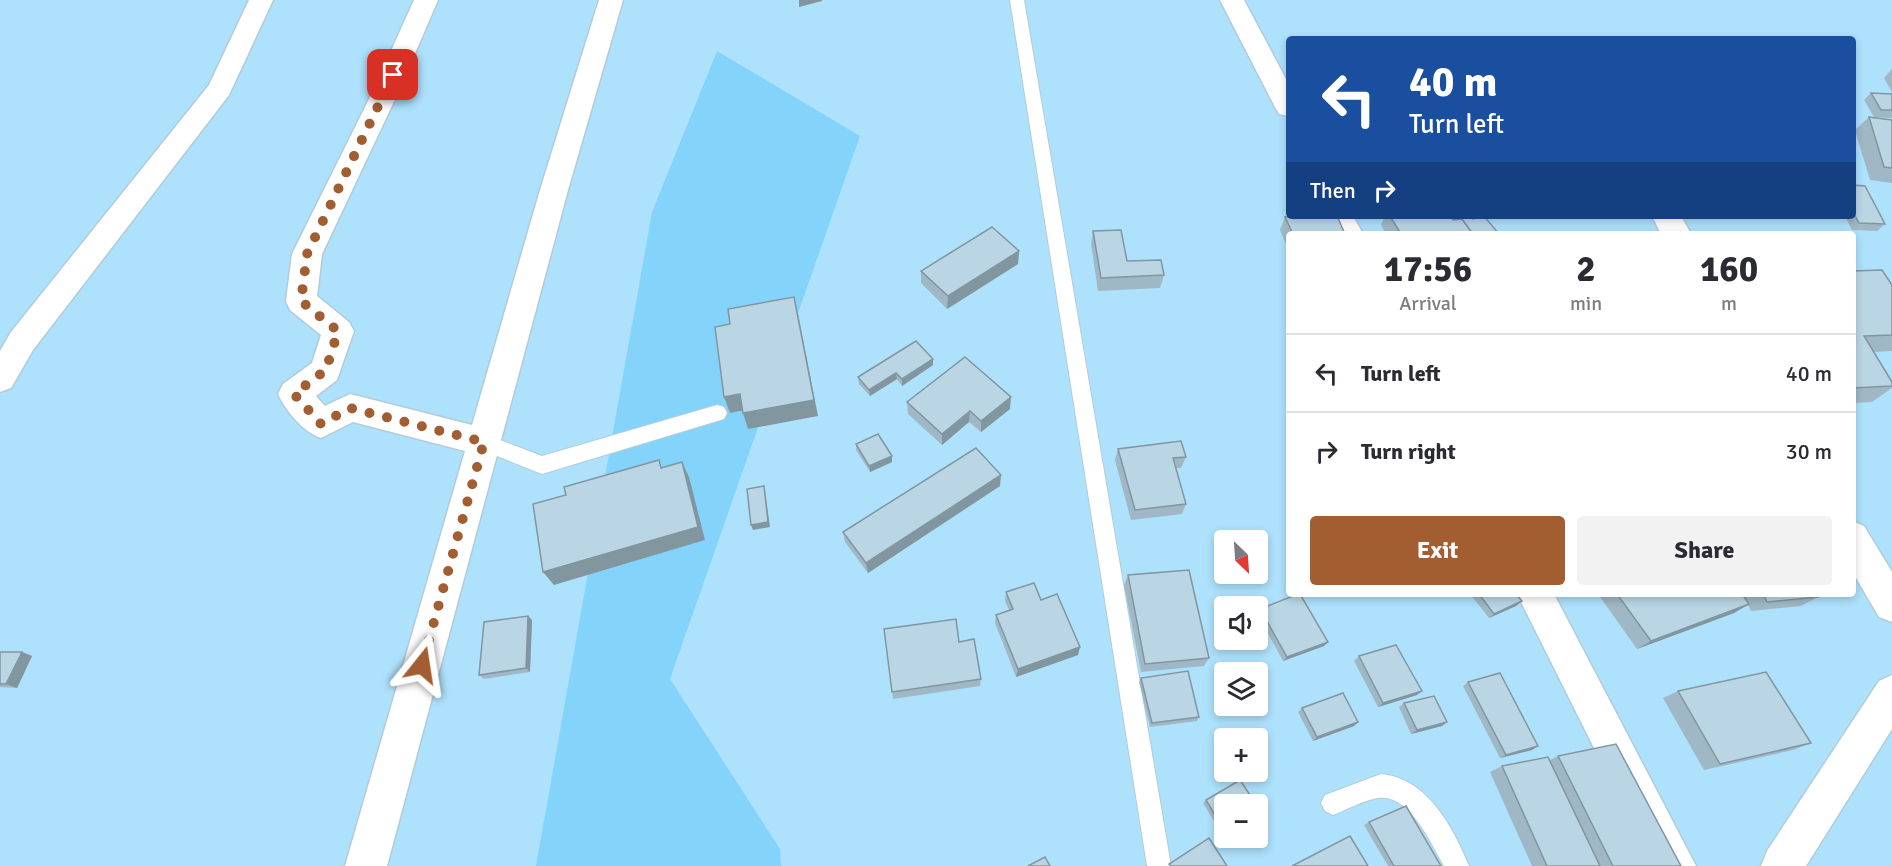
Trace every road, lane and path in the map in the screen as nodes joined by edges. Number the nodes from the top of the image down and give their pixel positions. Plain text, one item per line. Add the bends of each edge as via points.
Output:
1 (261, 0) edge
2 (426, 0) edge
3 (611, 0) edge
4 (1017, 0) edge
5 (1233, 0) edge
6 (1286, 103) edge
7 (0, 379) edge
8 (717, 413) dead end
9 (484, 442) junction
10 (1856, 544) edge
11 (1537, 597) edge
12 (1892, 605) edge
13 (1892, 694) edge
14 (1333, 803) dead end
15 (366, 866) edge
16 (1159, 866) edge
17 (1456, 866) edge
18 (1675, 866) edge
19 (1782, 866) edge

1 - 7 street via 220,89 22,341
2 - 9 street via 307,254 301,301 338,331 326,370 294,394 321,424 350,408
3 - 9 street
4 - 16 lane
5 - 6 street
8 - 9 lane via 542,465
9 - 15 street
10 - 12 street
11 - 18 street
13 - 19 street
14 - 17 lane via 1382,786 1399,789 1428,816

